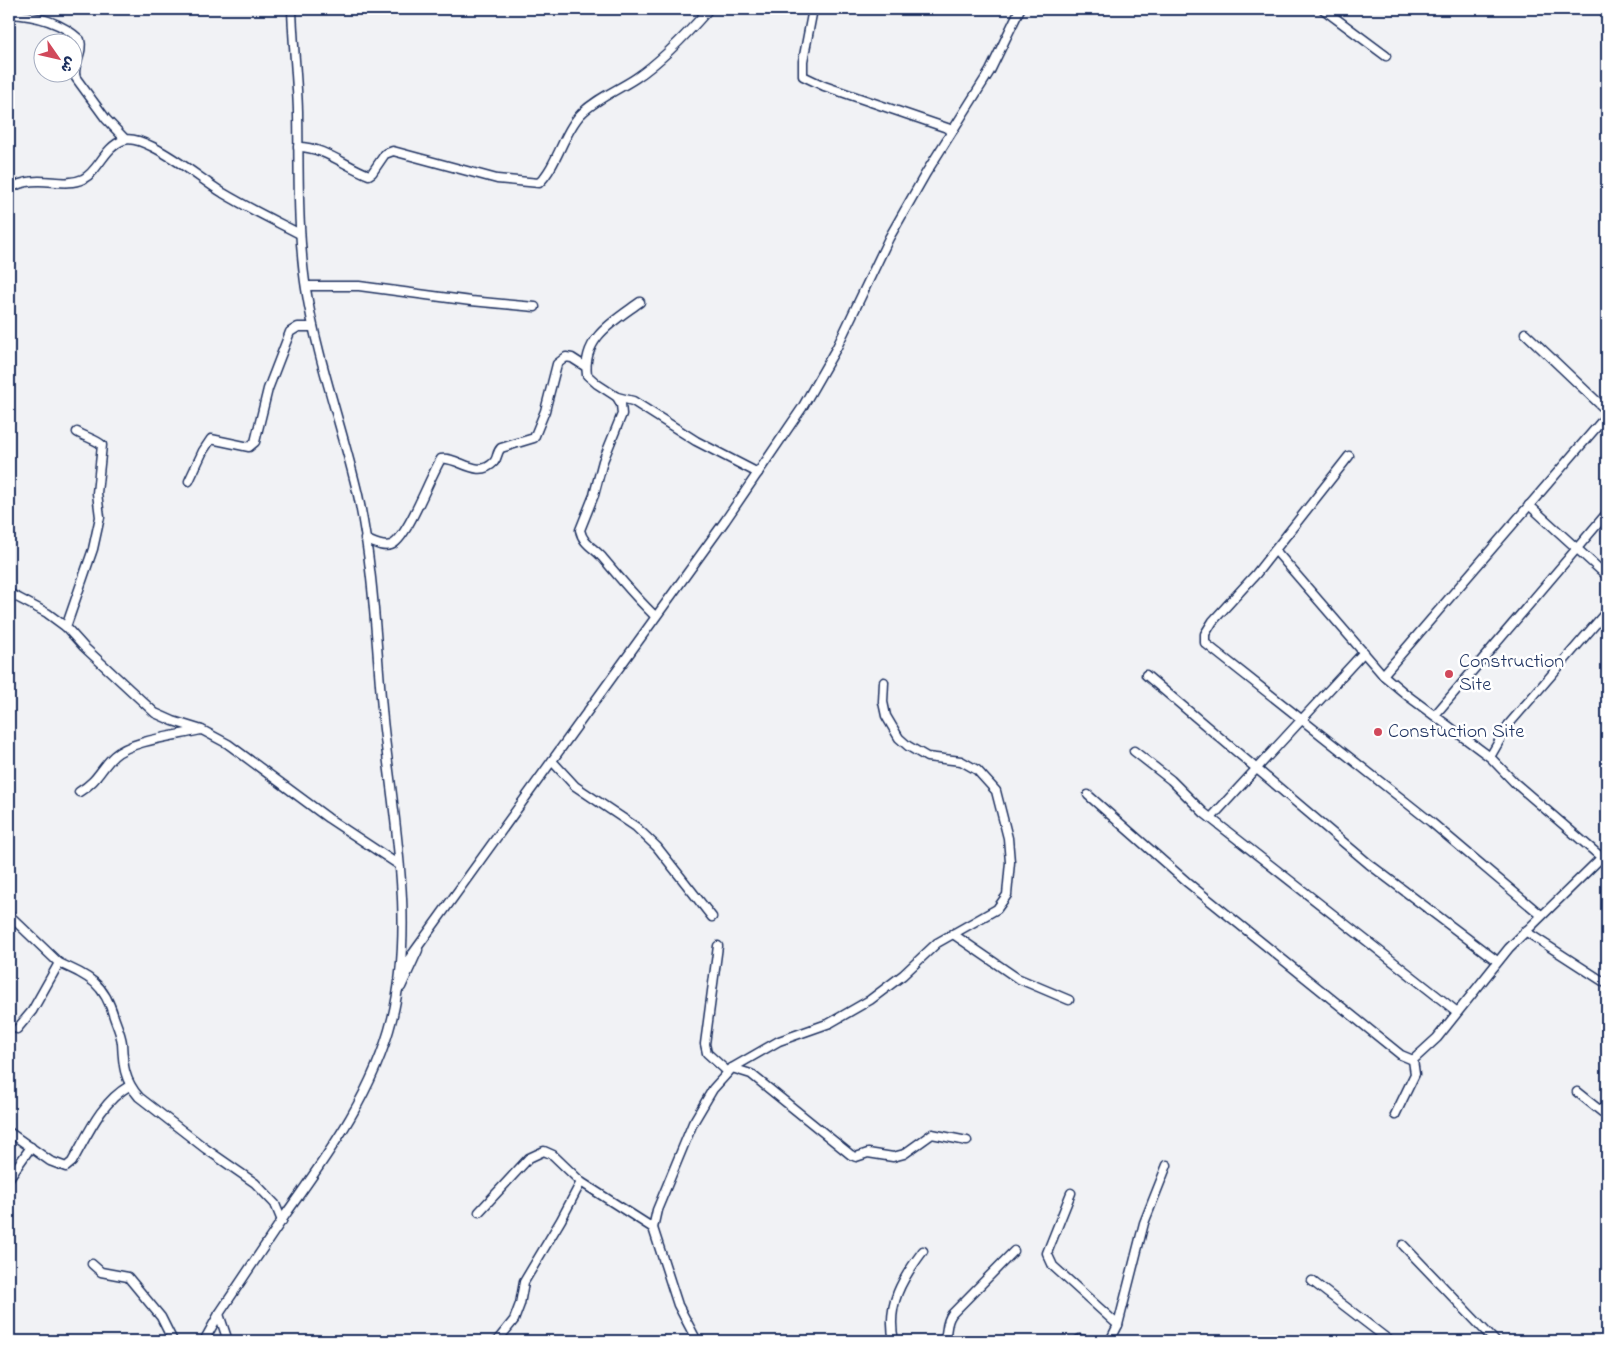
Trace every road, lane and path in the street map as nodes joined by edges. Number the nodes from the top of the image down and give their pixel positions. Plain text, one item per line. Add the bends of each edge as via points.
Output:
1 (292, 9) edge
2 (709, 9) edge
3 (813, 9) edge
4 (1020, 9) edge
5 (1323, 9) edge
6 (9, 14) edge
7 (1386, 56) dead end
8 (953, 130) junction
9 (125, 139) junction
10 (298, 148) junction
11 (9, 189) edge
12 (300, 234) junction
13 (306, 286) junction
14 (640, 302) dead end
15 (535, 307) dead end
16 (313, 326) junction
17 (1525, 333) dead end
18 (586, 366) junction
19 (617, 397) junction
20 (1607, 413) edge
21 (77, 432) dead end
22 (1349, 456) dead end
23 (758, 473) junction
24 (189, 481) dead end
25 (1530, 505) junction
26 (1607, 513) edge
27 (364, 539) junction
28 (1577, 548) junction
29 (1275, 550) junction
30 (1607, 576) edge
31 (9, 593) edge
32 (1607, 612) edge
33 (655, 616) junction
34 (66, 627) junction
35 (1364, 652) junction
36 (1146, 675) dead end
37 (1384, 675) junction
38 (884, 682) dead end
39 (1435, 715) junction
40 (1302, 721) junction
41 (202, 730) junction
42 (1134, 751) dead end
43 (1490, 756) junction
44 (552, 761) junction
45 (1256, 769) junction
46 (79, 792) dead end
47 (1088, 794) dead end
48 (1211, 818) junction
49 (1604, 854) edge
50 (399, 865) junction
51 (9, 915) edge
52 (1541, 915) junction
53 (712, 917) dead end
54 (1525, 930) junction
55 (953, 934) junction
56 (419, 946) junction
57 (718, 946) dead end
58 (1497, 961) junction
59 (60, 963) junction
60 (401, 970) junction
61 (1607, 984) edge
62 (397, 995) junction
63 (1070, 1000) dead end
64 (1456, 1011) junction
65 (17, 1030) dead end
66 (1413, 1060) junction
67 (730, 1070) junction
68 (129, 1086) junction
69 (1578, 1092) dead end
70 (1396, 1115) dead end
71 (1607, 1116) edge
72 (9, 1132) edge
73 (967, 1141) dead end
74 (31, 1147) junction
75 (1167, 1165) dead end
76 (9, 1178) edge
77 (581, 1182) junction
78 (1071, 1193) dead end
79 (479, 1212) dead end
80 (282, 1221) junction
81 (654, 1228) junction
82 (1403, 1245) dead end
83 (923, 1251) dead end
84 (1014, 1251) dead end
85 (92, 1264) dead end
86 (1312, 1281) dead end
87 (220, 1314) junction
88 (1118, 1325) junction
89 (173, 1341) edge
90 (204, 1341) edge
91 (228, 1341) edge
92 (497, 1341) edge
93 (697, 1341) edge
94 (894, 1341) edge
95 (943, 1341) edge
96 (1077, 1341) edge
97 (1088, 1341) edge
98 (1110, 1341) edge
99 (1390, 1341) edge
100 (1494, 1341) edge

1 - 10 street
2 - 10 street via 645,71 583,112 539,183 496,179 394,152 385,154 369,175 319,151
3 - 8 street via 803,61 804,76 824,86
4 - 8 street via 998,55
5 - 7 street
6 - 9 street via 29,15 62,26 80,40 74,73 76,78
8 - 23 street via 889,238 823,373
9 - 11 street via 82,179 72,182 33,180 20,182
9 - 12 street via 153,147 225,194
10 - 12 street
12 - 13 street
13 - 15 street via 359,286
13 - 16 street
14 - 18 street via 592,342
16 - 24 street via 290,332 268,389 255,442 243,447 212,439
16 - 27 street via 358,497
17 - 20 street
18 - 19 street via 592,380
18 - 27 street via 566,357 557,364 534,438 501,448 493,463 484,468 467,467 441,459 399,540 384,546
19 - 23 street via 633,401 696,441
19 - 33 street via 622,414 580,530 586,543
20 - 25 street
21 - 34 street via 102,445 97,493 100,516 93,549
22 - 29 street
23 - 33 street
25 - 28 street
25 - 37 street
26 - 28 street
27 - 50 street
28 - 30 street
28 - 39 street
29 - 35 street
29 - 40 street via 1213,620 1205,634 1206,643
31 - 34 street
32 - 43 street via 1509,724
33 - 44 street
34 - 41 street via 155,713
35 - 37 street
35 - 40 street
36 - 45 street
37 - 39 street
38 - 55 street via 886,716 899,738 926,757 957,759 977,770 996,791 1002,808 1010,862 1007,894 996,909
39 - 43 street
40 - 45 street
40 - 52 street via 1431,822
41 - 46 street via 127,748 113,757 98,778
41 - 50 street via 228,744 328,818
42 - 48 street
43 - 49 street via 1515,783
44 - 53 street via 582,792 636,827 657,847
44 - 56 street
45 - 48 street
45 - 58 street via 1369,864
47 - 66 street via 1188,883 1401,1055
48 - 64 street
49 - 52 street
50 - 60 street
51 - 59 street
52 - 54 street
54 - 58 street
54 - 61 street
55 - 63 street via 1017,978
55 - 67 street via 937,943 870,1000 830,1022 779,1041
56 - 60 street
56 - 62 street
57 - 67 street via 705,1044 707,1053
58 - 64 street
59 - 65 street via 32,1012
59 - 68 street via 101,986 121,1037
60 - 62 street
62 - 80 street via 385,1044 363,1096 330,1152
64 - 66 street via 1436,1038
66 - 70 street via 1416,1074
67 - 73 street via 752,1074 856,1157 868,1153 892,1157 904,1154 932,1134
67 - 81 street via 713,1089 693,1124 657,1210
68 - 74 street via 107,1103 72,1162 66,1166 56,1164
68 - 80 street via 206,1149 255,1182 274,1204
69 - 71 street
72 - 74 street
74 - 76 street
75 - 88 street via 1144,1223
77 - 79 street via 553,1156 539,1152 529,1158
77 - 81 street
77 - 92 street via 524,1282 514,1320
78 - 88 street via 1047,1254 1053,1266
80 - 87 street
81 - 93 street via 678,1305
82 - 100 street
83 - 94 street via 901,1282 892,1308
84 - 95 street via 952,1314 946,1322
85 - 89 street via 101,1272 128,1277 161,1317
86 - 99 street
87 - 90 street
87 - 91 street
88 - 98 street
96 - 97 street

